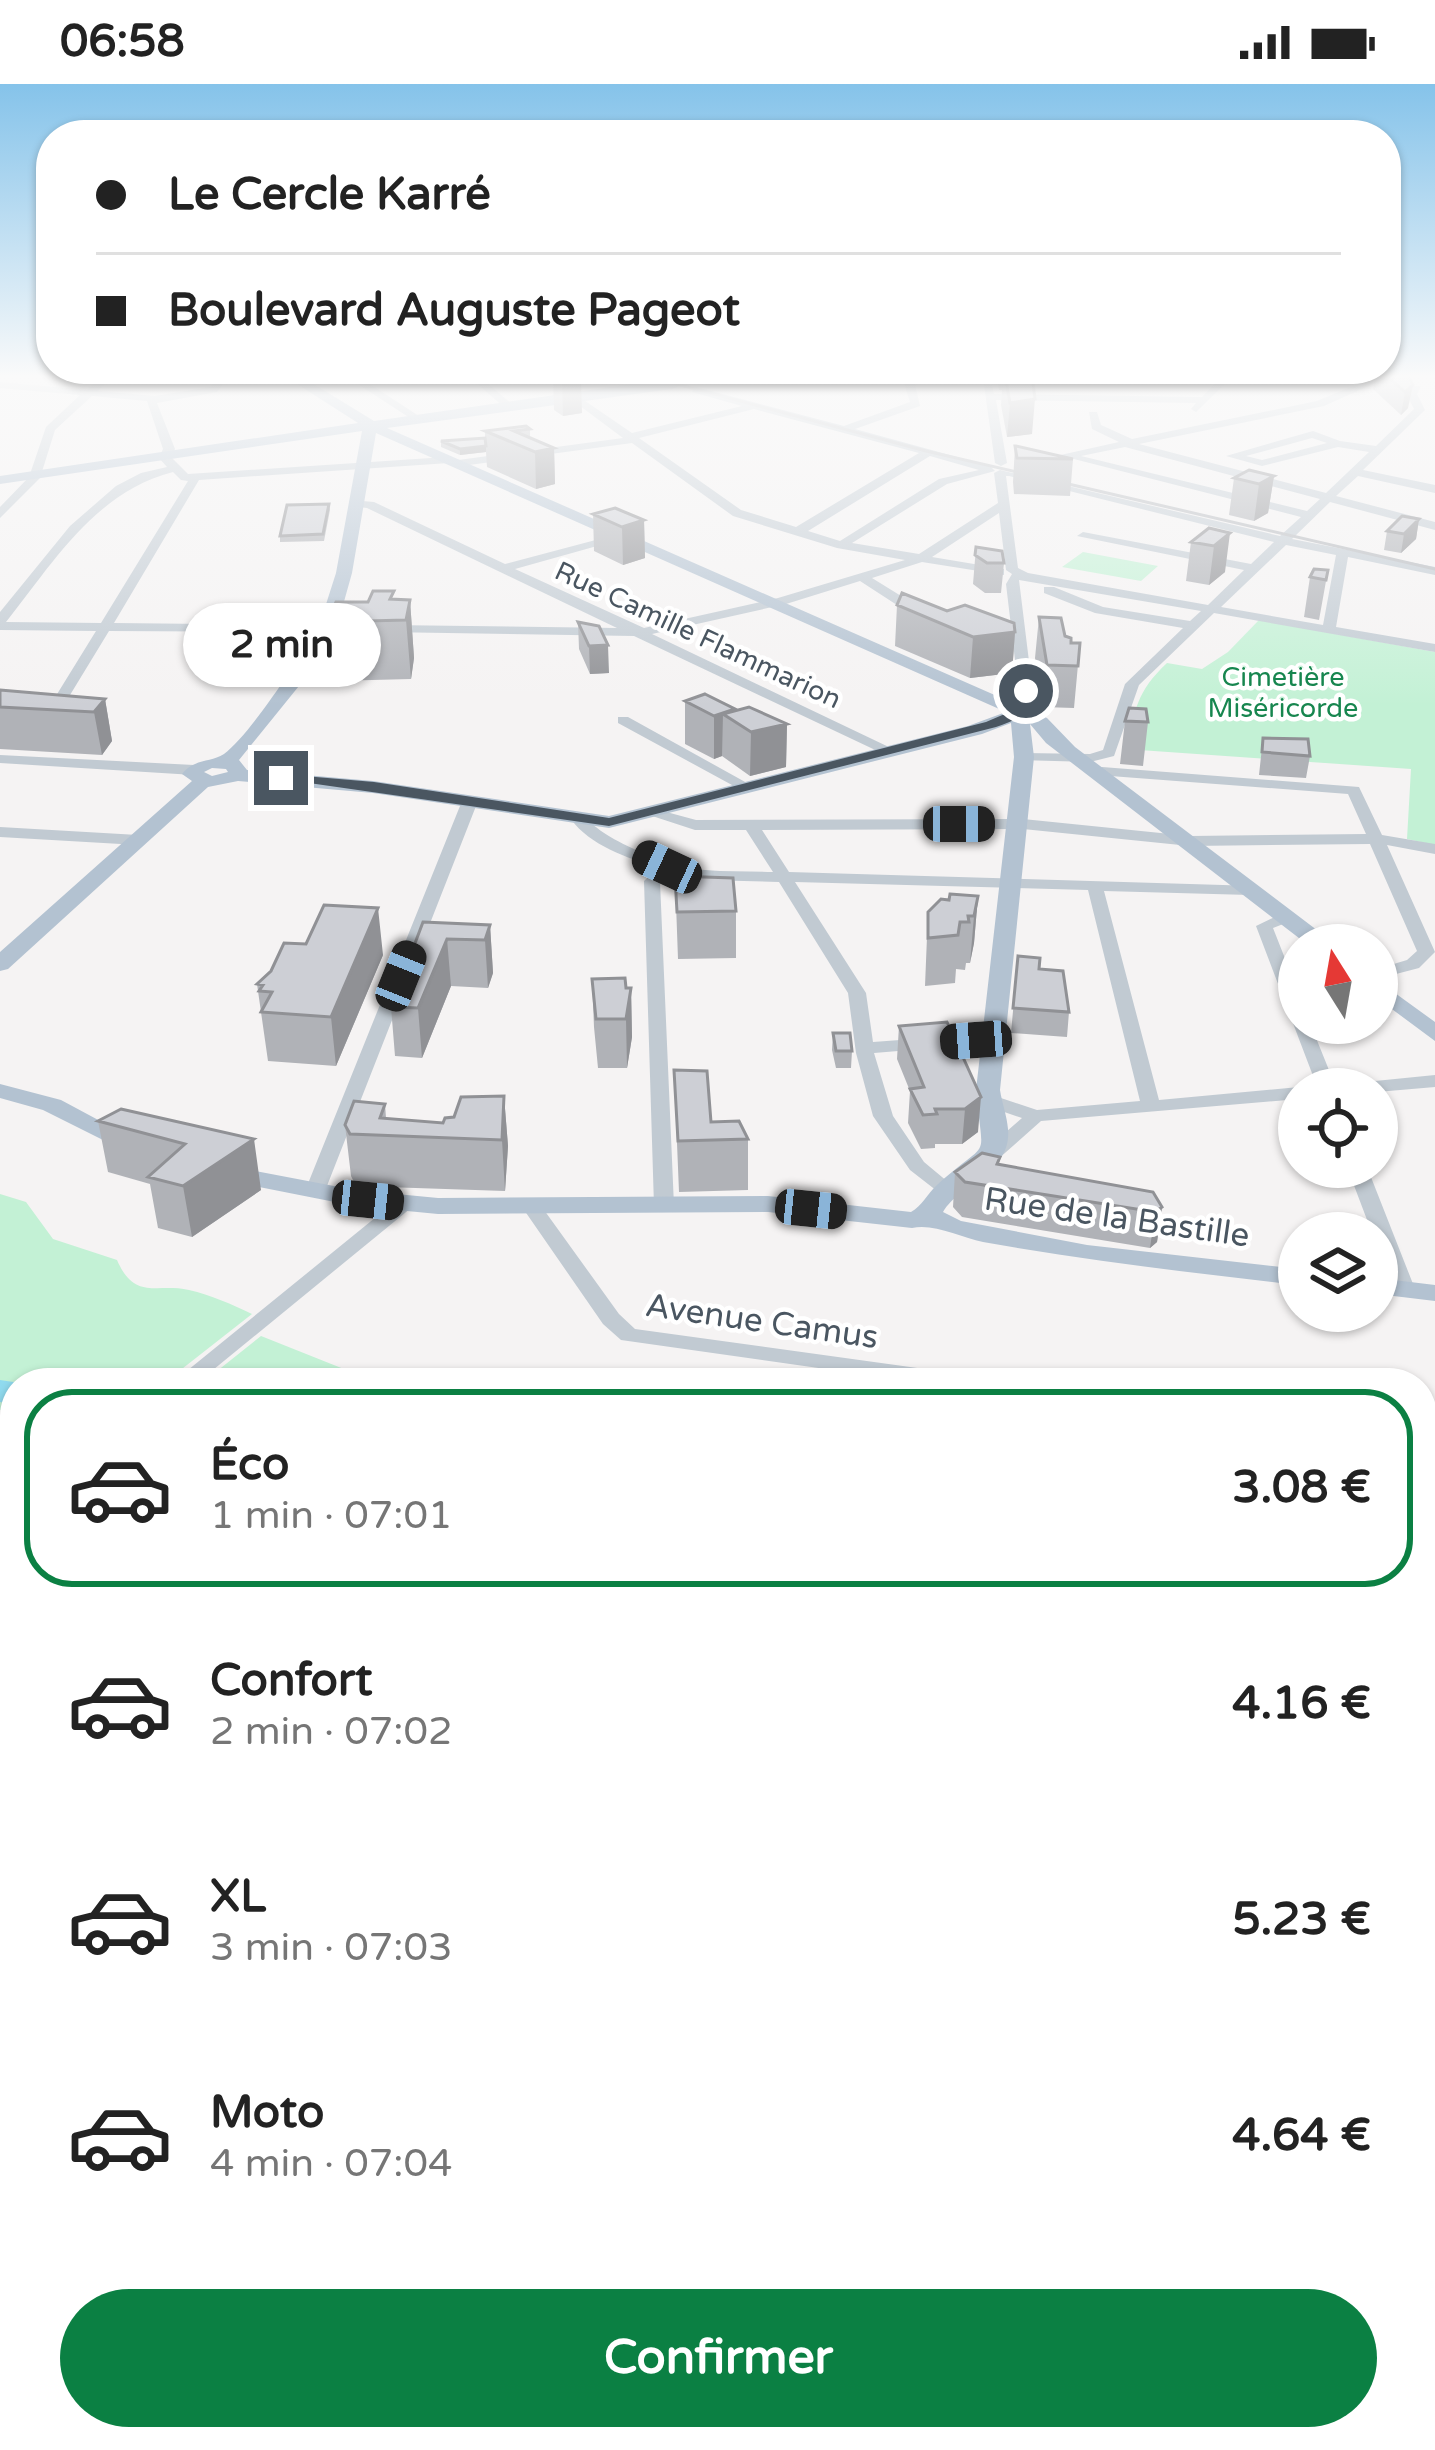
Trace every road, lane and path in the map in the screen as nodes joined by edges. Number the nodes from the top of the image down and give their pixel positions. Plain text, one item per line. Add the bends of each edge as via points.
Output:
1 (26, 485) edge
2 (131, 485) edge
3 (191, 485) edge
4 (358, 485) edge
5 (503, 485) edge
6 (697, 485) edge
7 (874, 485) edge
8 (936, 485) edge
9 (1002, 485) edge
10 (1074, 485) edge
11 (1190, 485) edge
12 (1282, 485) edge
13 (1342, 485) edge
14 (1328, 498) junction
15 (356, 502) junction
16 (1003, 506) junction
17 (0, 514) edge
18 (1308, 515) junction
19 (1006, 522) junction
20 (975, 523) junction
21 (1435, 526) edge
22 (797, 532) junction
23 (618, 536) junction
24 (1084, 536) dead end
25 (1285, 536) junction
26 (841, 545) junction
27 (1343, 552) junction
28 (920, 559) junction
29 (1434, 564) edge
30 (901, 565) junction
31 (1252, 568) junction
32 (503, 569) junction
33 (1012, 574) junction
34 (862, 577) junction
35 (1045, 579) junction
36 (878, 586) junction
37 (773, 603) junction
38 (1212, 607) junction
39 (0, 624) edge
40 (941, 626) edge
41 (1193, 626) junction
42 (107, 627) junction
43 (331, 628) junction
44 (375, 629) edge
45 (1329, 629) junction
46 (638, 633) junction
47 (1435, 648) edge
48 (1004, 653) edge
49 (1022, 656) junction
50 (997, 700) junction
51 (623, 720) dead end
52 (1025, 722) junction
53 (991, 724) junction
54 (0, 726) edge
55 (888, 752) junction
56 (1074, 752) junction
57 (0, 759) edge
58 (232, 768) junction
59 (1102, 772) junction
60 (199, 776) junction
61 (738, 791) junction
62 (470, 801) junction
63 (658, 814) junction
64 (579, 819) junction
65 (614, 823) junction
66 (1017, 824) junction
67 (751, 825) junction
68 (0, 832) edge
69 (1377, 839) junction
70 (138, 840) junction
71 (1190, 842) junction
72 (1435, 849) edge
73 (630, 850) junction
74 (667, 867) junction
75 (784, 878) junction
76 (1010, 884) junction
77 (1095, 887) junction
78 (1250, 890) junction
79 (1286, 917) junction
80 (1295, 924) edge
81 (1431, 952) edge
82 (1278, 963) edge
83 (0, 964) edge
84 (1398, 968) edge
85 (1398, 1004) edge
86 (1435, 1034) edge
87 (995, 1038) junction
88 (865, 1048) junction
89 (1435, 1081) edge
90 (1398, 1084) edge
91 (0, 1091) edge
92 (1278, 1095) edge
93 (988, 1100) junction
94 (1151, 1106) junction
95 (1036, 1116) junction
96 (146, 1153) edge
97 (990, 1156) junction
98 (189, 1164) edge
99 (944, 1187) junction
100 (315, 1191) junction
101 (404, 1204) junction
102 (664, 1206) junction
103 (532, 1207) junction
104 (928, 1215) junction
105 (1278, 1275) edge
106 (1398, 1289) edge
107 (1435, 1292) edge
108 (202, 1368) edge
109 (867, 1368) edge

1 - 17 street
2 - 39 street via 95,506
3 - 42 street
4 - 15 main road
5 - 23 main road
6 - 22 street via 737,513
7 - 22 street
8 - 26 street
9 - 16 street
10 - 25 street
11 - 18 street
12 - 14 street
13 - 14 street
14 - 18 street
14 - 21 street
15 - 32 street, Rue Camille Flammarion
15 - 43 main road
16 - 19 street
16 - 20 street
18 - 25 street
19 - 20 street
19 - 33 street
20 - 28 street
22 - 26 street
23 - 32 street
23 - 37 main road
24 - 31 street
25 - 27 street
25 - 29 street
25 - 31 street
26 - 28 street
27 - 29 street
27 - 45 street
28 - 30 street
28 - 33 street
30 - 34 street
30 - 36 street
31 - 38 street
32 - 46 street, Rue Camille Flammarion
33 - 35 street
33 - 49 street
34 - 36 street
34 - 37 street
35 - 38 street
35 - 41 street via 1044,588 1100,610
36 - 40 street
37 - 46 street
37 - 50 main road
38 - 41 street
38 - 45 street
39 - 42 street
41 - 56 street via 1132,684 1113,749
42 - 43 street
42 - 54 street via 51,715
43 - 58 main road
44 - 46 street
45 - 47 street
46 - 55 street, Rue Camille Flammarion
48 - 49 street
49 - 52 street
50 - 52 main road
50 - 53 main road
51 - 61 street
52 - 53 main road
52 - 56 main road
52 - 56 street
52 - 66 main road
53 - 55 main road
55 - 61 main road
56 - 59 main road
57 - 60 street
58 - 60 main road
58 - 62 main road
59 - 69 street via 1348,788
59 - 71 main road
60 - 70 main road
61 - 63 main road
62 - 64 main road
62 - 100 street
63 - 65 main road
63 - 67 street
64 - 65 main road
64 - 73 street via 583,829
65 - 73 street via 608,835
66 - 67 street
66 - 71 street
66 - 76 main road
67 - 75 street
68 - 70 street
69 - 71 street
69 - 72 street
69 - 81 street
70 - 83 main road
71 - 78 main road
73 - 74 street
74 - 75 street
74 - 102 street via 652,881
75 - 76 street
75 - 88 street via 855,990
76 - 77 street
76 - 87 main road
77 - 78 street
77 - 94 street
78 - 79 main road
79 - 80 main road
79 - 82 street via 1264,926
81 - 84 street
85 - 86 main road
87 - 88 street
87 - 93 main road
88 - 99 street via 883,1116 917,1166
89 - 90 street
91 - 96 main road via 52,1105
92 - 94 street
93 - 95 street
93 - 97 main road via 996,1134
94 - 95 street
95 - 97 street
97 - 99 main road
98 - 100 main road, Rue de la Bastille
99 - 104 main road
100 - 101 main road, Rue de la Bastille
101 - 103 main road, Rue de la Bastille
101 - 108 street
102 - 103 main road, Rue de la Bastille
102 - 104 main road, Rue de la Bastille
103 - 109 street, Avenue Camus via 629,1335
104 - 105 main road, Rue de la Bastille via 953,1228 1087,1252
106 - 107 main road

